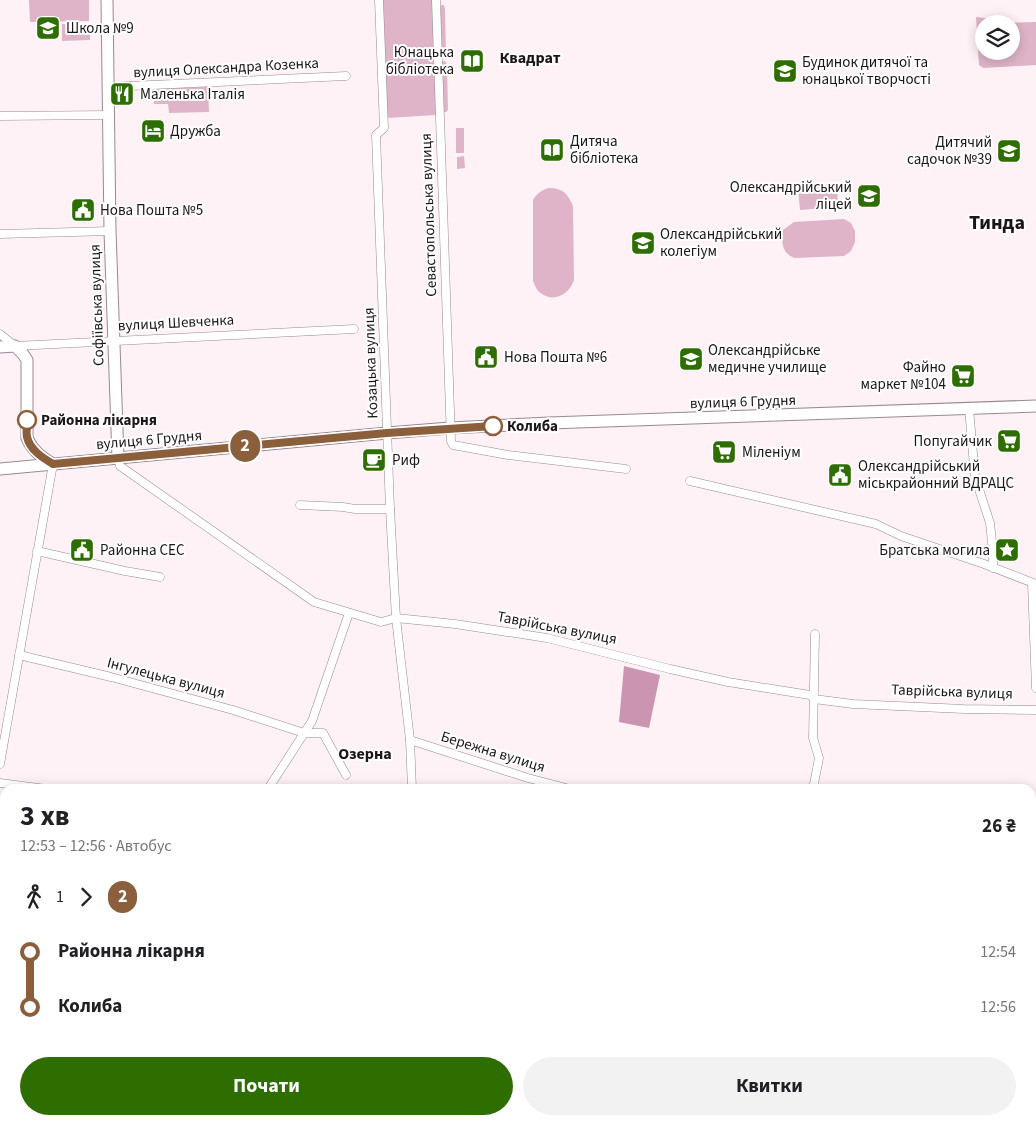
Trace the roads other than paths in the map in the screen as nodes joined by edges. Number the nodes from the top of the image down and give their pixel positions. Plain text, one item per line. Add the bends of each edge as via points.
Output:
1 (107, 0) edge
2 (379, 0) edge
3 (436, 0) edge
4 (346, 76) dead end
5 (108, 87) junction
6 (108, 115) junction
7 (0, 116) edge
8 (110, 231) junction
9 (0, 234) edge
10 (354, 330) dead end
11 (0, 334) edge
12 (113, 341) junction
13 (15, 346) junction
14 (0, 347) edge
15 (1036, 406) edge
16 (969, 408) junction
17 (450, 428) junction
18 (387, 433) junction
19 (118, 458) junction
20 (53, 464) junction
21 (0, 469) edge
22 (626, 469) dead end
23 (690, 481) dead end
24 (300, 505) dead end
25 (390, 509) junction
26 (38, 551) junction
27 (993, 568) junction
28 (160, 577) dead end
29 (1034, 584) edge
30 (349, 613) junction
31 (396, 618) junction
32 (815, 634) dead end
33 (19, 655) junction
34 (1036, 688) edge
35 (814, 699) junction
36 (1036, 710) edge
37 (4, 718) edge
38 (304, 733) junction
39 (410, 740) junction
40 (0, 764) edge
41 (346, 775) dead end
42 (271, 784) edge
43 (412, 784) edge
44 (551, 784) edge
45 (814, 784) edge

1 - 5 street, Софіївська вулиця
2 - 18 street, Козацька вулиця via 384,128 376,135
3 - 17 street, Севастопольська вулиця
4 - 5 street, вулиця Олександра Козенка
5 - 6 street, Софіївська вулиця
6 - 7 street
6 - 8 street, Софіївська вулиця
8 - 9 street
8 - 12 street, Софіївська вулиця
10 - 12 street, вулиця Шевченка
11 - 13 street
12 - 13 street, вулиця Шевченка
12 - 19 street, Софіївська вулиця
13 - 14 street, вулиця Шевченка
13 - 20 street via 27,360 27,438 39,455
15 - 16 street, вулиця 6 Грудня
16 - 17 street, вулиця 6 Грудня
16 - 27 street via 975,477 990,523
17 - 18 street, вулиця 6 Грудня
17 - 22 street via 453,445
18 - 19 street, вулиця 6 Грудня
18 - 25 street, Козацька вулиця
19 - 20 street, вулиця 6 Грудня
19 - 30 street, Таврійська вулиця via 120,466 314,602
20 - 21 street, вулиця 6 Грудня
20 - 26 street
23 - 27 street via 876,524
24 - 25 street
25 - 31 street, Козацька вулиця
26 - 28 street
26 - 33 street
27 - 29 street
29 - 34 street
30 - 31 street, Таврійська вулиця via 381,622
30 - 38 street via 312,721
31 - 35 street, Таврійська вулиця via 547,638 728,682 810,695
31 - 39 street, Козацька вулиця
32 - 35 street
33 - 37 street
33 - 38 street, Інгулецька вулиця via 233,710
35 - 36 street, Таврійська вулиця via 853,704
35 - 45 street via 813,738 819,758
37 - 40 street
38 - 41 street, Інгулецька вулиця via 323,733
38 - 42 street
39 - 43 street, Козацька вулиця
39 - 44 street, Бережна вулиця

